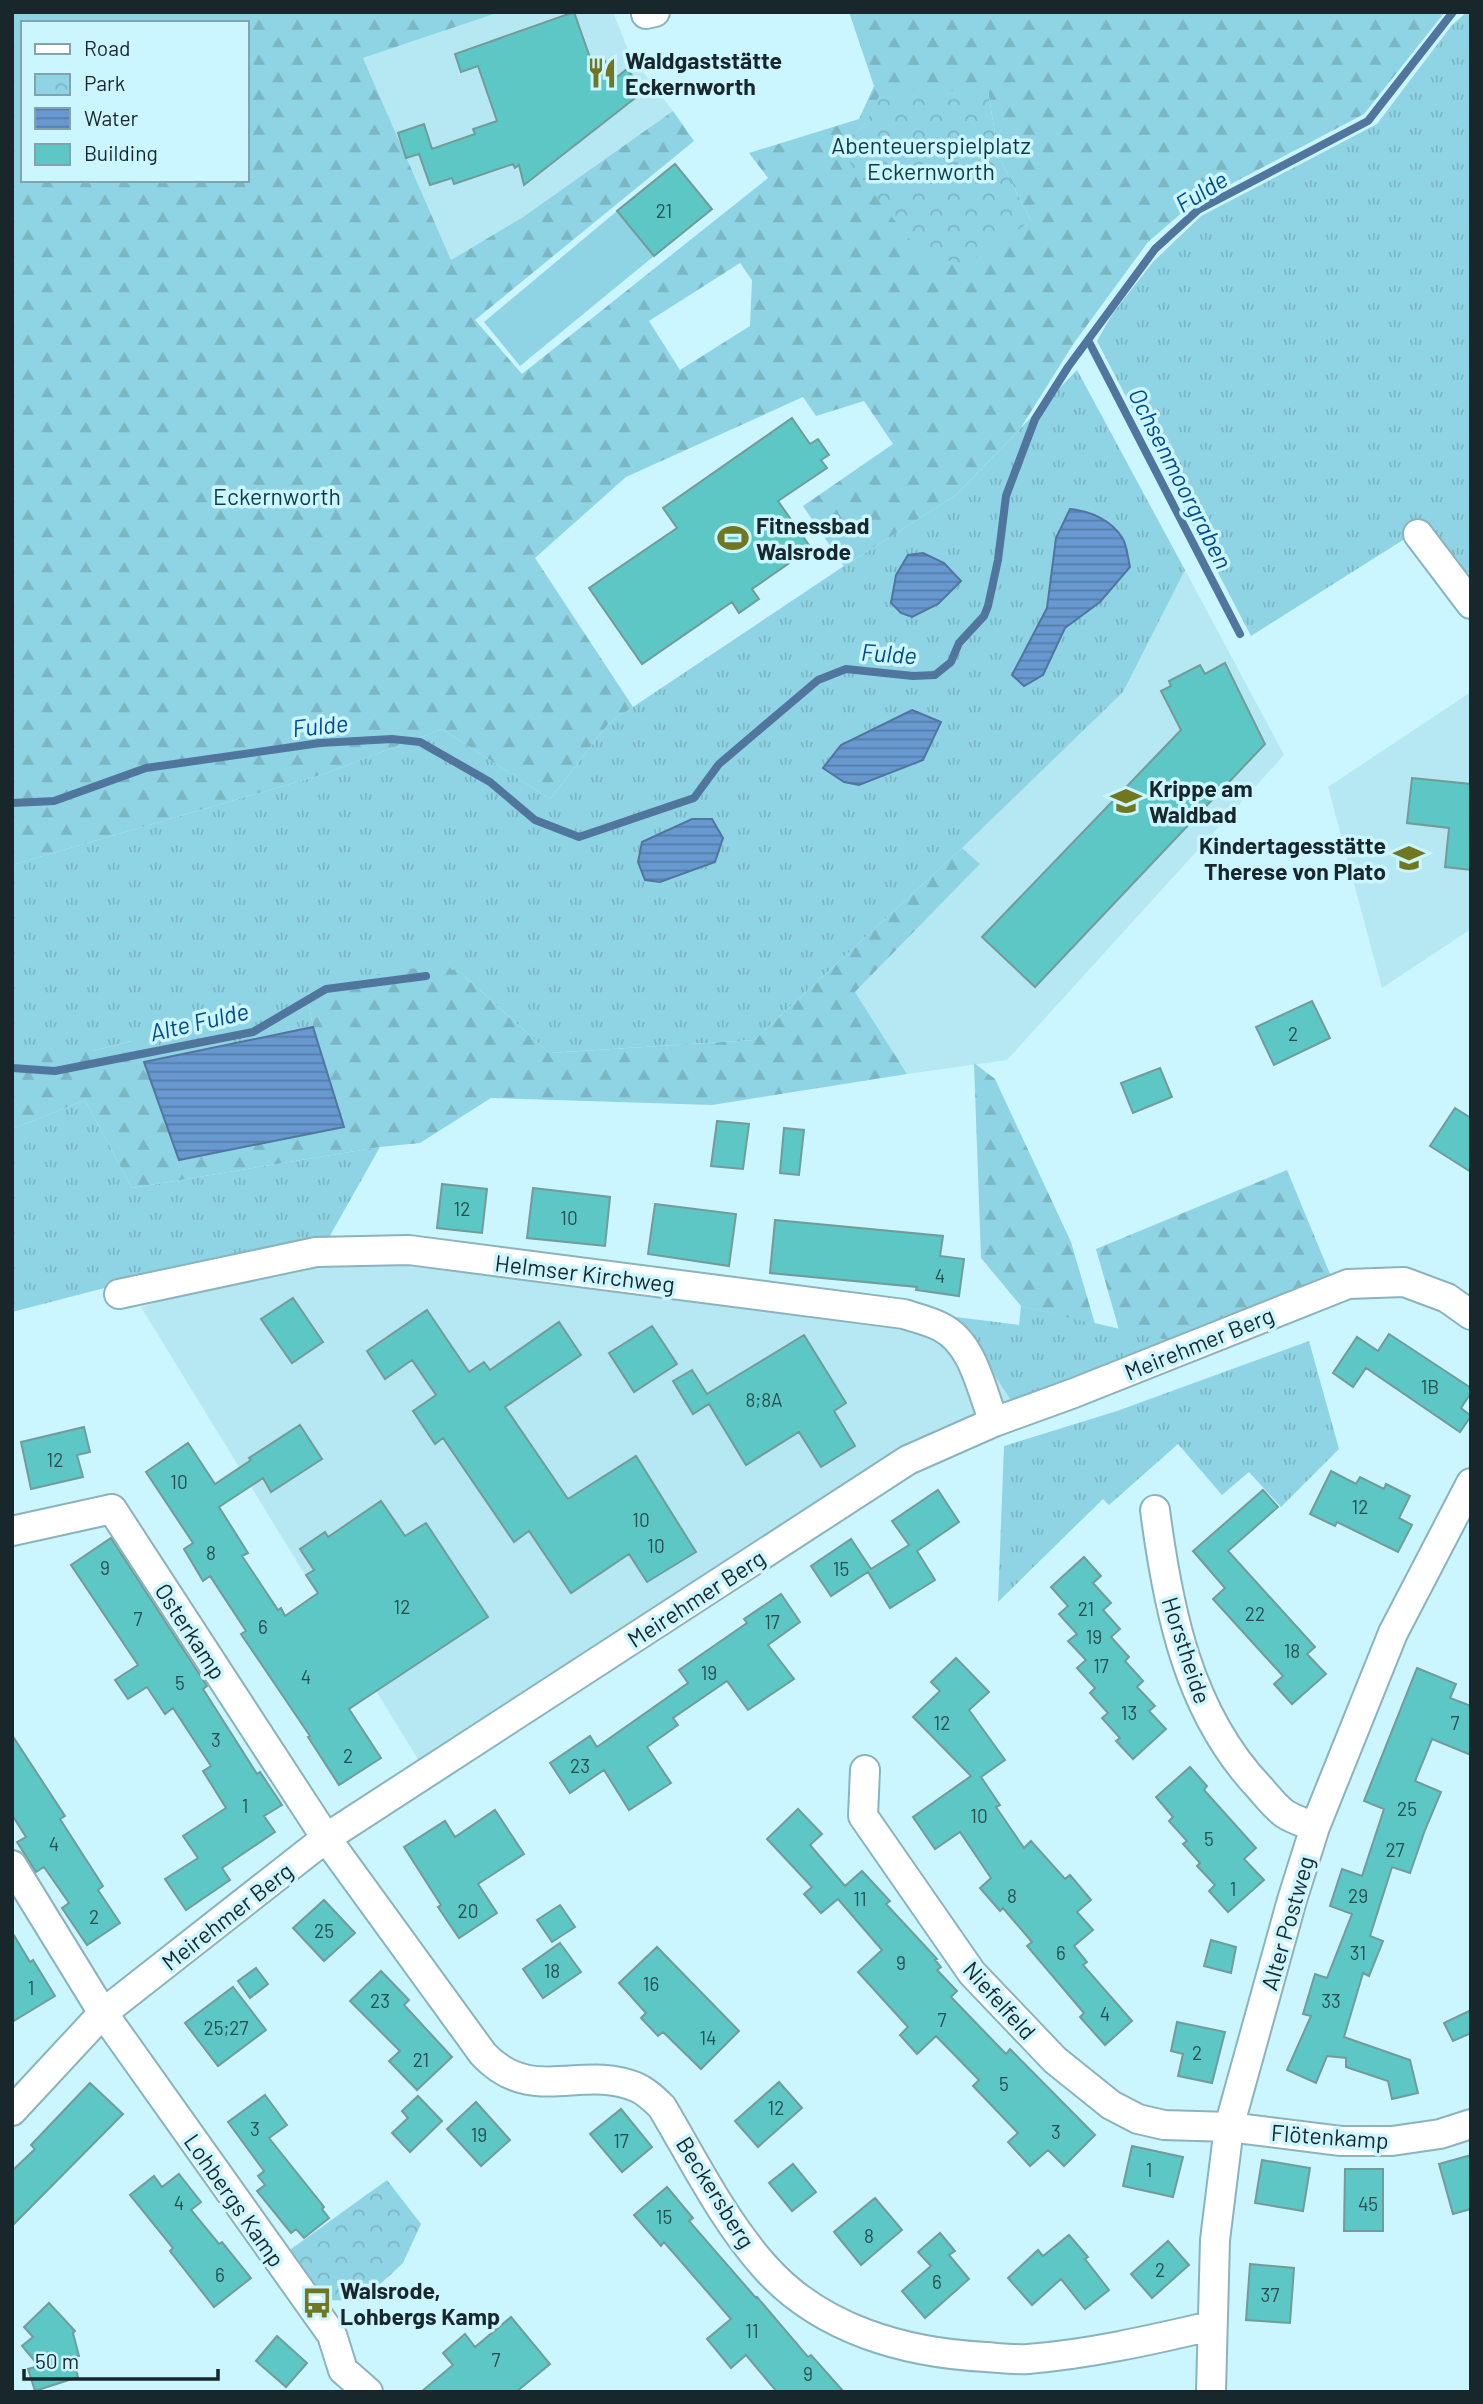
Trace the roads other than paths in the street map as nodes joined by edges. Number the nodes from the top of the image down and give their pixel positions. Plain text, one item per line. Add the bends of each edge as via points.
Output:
1 (1418, 534) dead end
2 (1471, 604) edge
3 (119, 1293) dead end
4 (1471, 1315) edge
5 (994, 1422) junction
6 (1471, 1483) edge
7 (1155, 1510) dead end
8 (12, 1531) edge
9 (865, 1770) dead end
10 (1315, 1826) junction
11 (326, 1838) junction
12 (12, 1865) edge
13 (103, 2013) junction
14 (12, 2111) edge
15 (1471, 2124) edge
16 (1229, 2127) junction
17 (1211, 2326) junction
18 (335, 2381) edge
19 (368, 2392) edge
20 (1211, 2392) edge

1 - 2 street
3 - 5 street, Helmser Kirchweg via 316,1252 409,1250 904,1314 940,1326 966,1349
4 - 5 street, Meirehmer Berg via 1447,1298 1404,1282 1348,1284
5 - 11 street, Meirehmer Berg via 908,1460
6 - 10 street, Alter Postweg via 1393,1633
7 - 10 street, Horstheide via 1163,1572 1184,1657 1208,1716 1246,1773 1285,1814
8 - 11 street, Osterkamp via 112,1509
9 - 16 street, Niefelfeld via 863,1816 972,1973 1055,2060 1111,2105 1138,2119 1164,2125
10 - 16 street, Alter Postweg
11 - 13 street, Meirehmer Berg
11 - 17 street, Beckersberg via 489,2060 521,2079 606,2080 636,2087 654,2099 743,2241 788,2290 832,2318 906,2348 1027,2359 1133,2344
12 - 13 street, Lohbergs Kamp
13 - 14 street, Meirehmer Berg
13 - 18 street, Lohbergs Kamp via 332,2335
15 - 16 street, Flötenkamp via 1392,2141 1341,2141
16 - 17 street, Alter Postweg via 1215,2241
17 - 20 street, Alter Postweg
18 - 19 street

